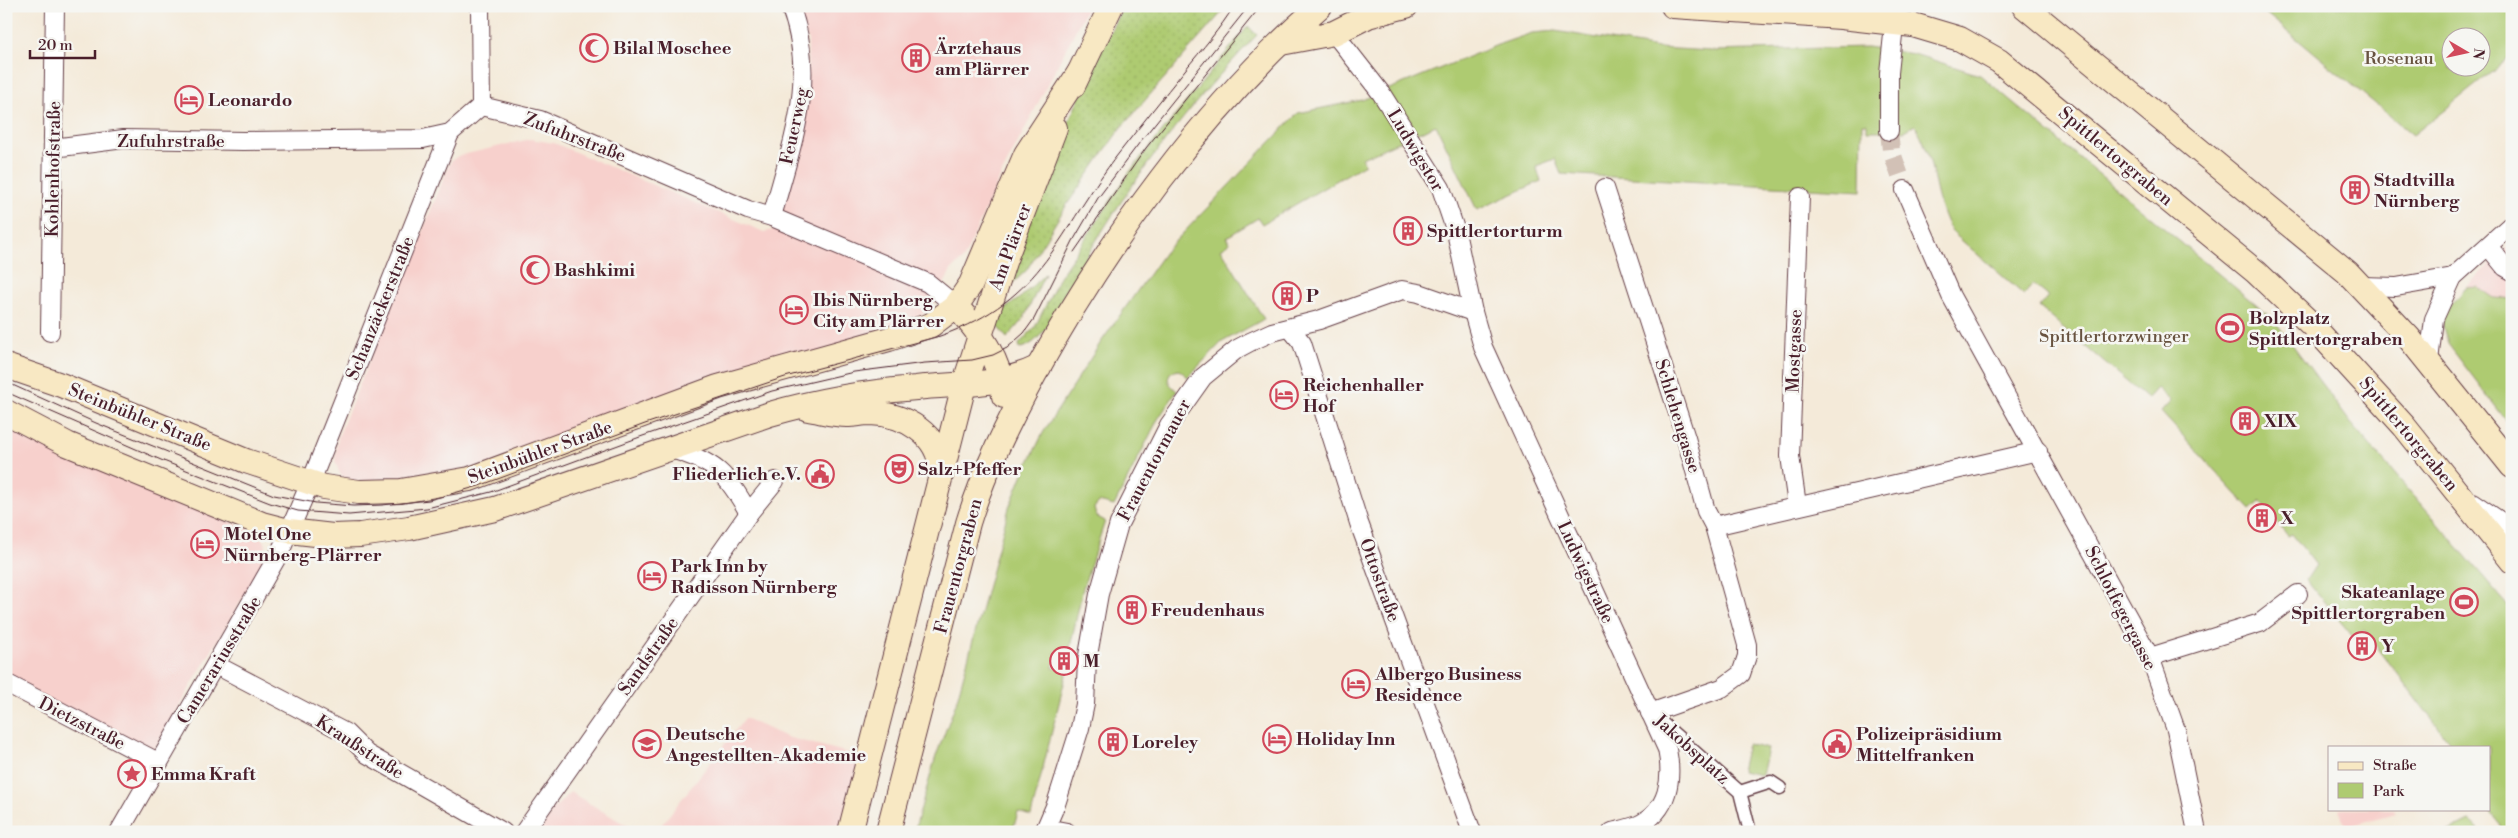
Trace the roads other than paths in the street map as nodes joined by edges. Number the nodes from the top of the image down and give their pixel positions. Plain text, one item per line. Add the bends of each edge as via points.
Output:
1 (55, 6) edge
2 (480, 6) edge
3 (790, 6) edge
4 (1111, 6) edge
5 (1406, 6) edge
6 (1673, 6) edge
7 (2024, 6) edge
8 (1313, 8) edge
9 (1895, 14) edge
10 (1334, 33) junction
11 (1281, 43) junction
12 (1079, 73) junction
13 (482, 106) junction
14 (1888, 131) tunnel mouth
15 (450, 133) junction
16 (53, 148) junction
17 (1605, 188) dead end
18 (1907, 196) tunnel mouth
19 (1800, 197) dead end
20 (772, 217) junction
21 (2512, 224) edge
22 (2488, 246) junction
23 (2512, 271) edge
24 (2453, 277) junction
25 (2362, 286) junction
26 (956, 306) junction
27 (1473, 312) junction
28 (1290, 328) junction
29 (50, 332) dead end
30 (980, 334) junction
31 (2429, 361) junction
32 (6, 366) edge
33 (1039, 367) junction
34 (1002, 380) junction
35 (964, 385) junction
36 (794, 407) junction
37 (6, 412) edge
38 (1006, 428) junction
39 (671, 449) junction
40 (2038, 451) junction
41 (2512, 466) edge
42 (941, 472) junction
43 (775, 481) dead end
44 (310, 484) junction
45 (2461, 495) junction
46 (1797, 505) junction
47 (749, 513) junction
48 (1714, 526) junction
49 (2512, 529) edge
50 (289, 531) junction
51 (2512, 561) edge
52 (2298, 594) dead end
53 (1747, 644) joint
54 (2150, 657) junction
55 (216, 665) junction
56 (6, 684) edge
57 (1650, 713) junction
58 (158, 762) junction
59 (1780, 788) dead end
60 (1740, 792) junction
61 (1045, 830) edge
62 (119, 832) edge
63 (503, 832) edge
64 (524, 832) edge
65 (850, 832) edge
66 (888, 832) edge
67 (1067, 832) edge
68 (1472, 832) edge
69 (1612, 832) edge
70 (1750, 832) edge
71 (2197, 832) edge

1 - 16 street, Kohlenhofstraße
2 - 13 street
3 - 20 street, Feuerweg via 802,45 802,100
4 - 12 main road, Am Plärrer
5 - 10 main road via 1368,16
6 - 9 main road, Spittlertorgraben
7 - 25 main road
8 - 10 main road
8 - 11 main road
9 - 14 street
9 - 45 main road, Spittlertorgraben via 1951,36 1998,61 2240,258 2326,338
10 - 11 main road
10 - 27 street, Ludwigstor via 1381,93 1441,188 1456,232
11 - 33 main road, Frauentorgraben via 1209,120 1135,216 1080,296
12 - 26 main road, Am Plärrer via 1026,154 972,284
12 - 30 main road, Am Plärrer via 1036,176
13 - 15 street
13 - 20 street, Zufuhrstraße via 540,120 748,210
15 - 16 street, Zufuhrstraße via 414,139 124,139
15 - 44 street, Schanzäckerstraße
16 - 29 street, Kohlenhofstraße
17 - 48 street, Schlehengasse via 1686,438 1706,511
18 - 40 street, Schlotfegergasse via 1951,296
19 - 46 street, Mostgasse via 1790,456
20 - 26 street, Zufuhrstraße via 928,283
21 - 22 street
22 - 23 street
22 - 24 street
24 - 25 street via 2396,287
24 - 31 street via 2434,319
25 - 31 main road
26 - 30 main road
26 - 44 main road, Steinbühler Straße via 919,330 718,387 470,479 419,489 380,492 340,490
27 - 28 street, Frauentormauer via 1420,292 1402,290
27 - 57 street, Ludwigstraße via 1483,347
28 - 61 street, Frauentormauer via 1250,342 1202,378 1169,425 1119,524 1099,594 1080,728
28 - 68 street, Ottostraße via 1302,343 1366,542
30 - 34 main road via 997,363
30 - 35 main road, Am Plärrer
31 - 41 main road
32 - 44 main road, Steinbühler Straße
33 - 34 main road, Steinbühler Straße
33 - 38 main road, Frauentorgraben
34 - 35 main road, Steinbühler Straße
34 - 38 main road
35 - 36 main road, Steinbühler Straße via 868,394
35 - 42 main road, Am Plärrer
36 - 39 main road, Steinbühler Straße
36 - 42 main road, Steinbühler Straße via 846,415 878,414 905,421 920,429 934,444 941,460
37 - 50 main road, Steinbühler Straße via 102,458 248,518
38 - 66 main road, Frauentorgraben via 968,523
39 - 47 street via 707,463 727,477
39 - 50 main road, Steinbühler Straße via 524,500 448,520 360,535 323,536
40 - 46 street
40 - 54 street, Schlotfegergasse
42 - 65 main road
43 - 47 street, Sandstraße
44 - 50 street, Camerariusstraße
45 - 49 street, Spittlertorgraben
45 - 51 main road, Spittlertorgraben
46 - 48 street
47 - 64 street, Sandstraße
48 - 53 street, Schlehengasse
50 - 55 street, Camerariusstraße via 257,595
52 - 54 street via 2260,624
53 - 57 street, Jakobsplatz via 1745,665 1732,682
54 - 71 street, Schlotfegergasse via 2176,730
55 - 58 street, Camerariusstraße
55 - 63 street, Kraußstraße via 346,733 367,754
56 - 58 street, Dietzstraße
57 - 60 street, Jakobsplatz
57 - 69 street, Ludwigstraße via 1667,749 1670,780 1662,804 1654,814 1638,825
58 - 62 street, Camerariusstraße
59 - 60 street, Jakobsplatz via 1771,782
60 - 70 street, Jakobsplatz
61 - 67 street

